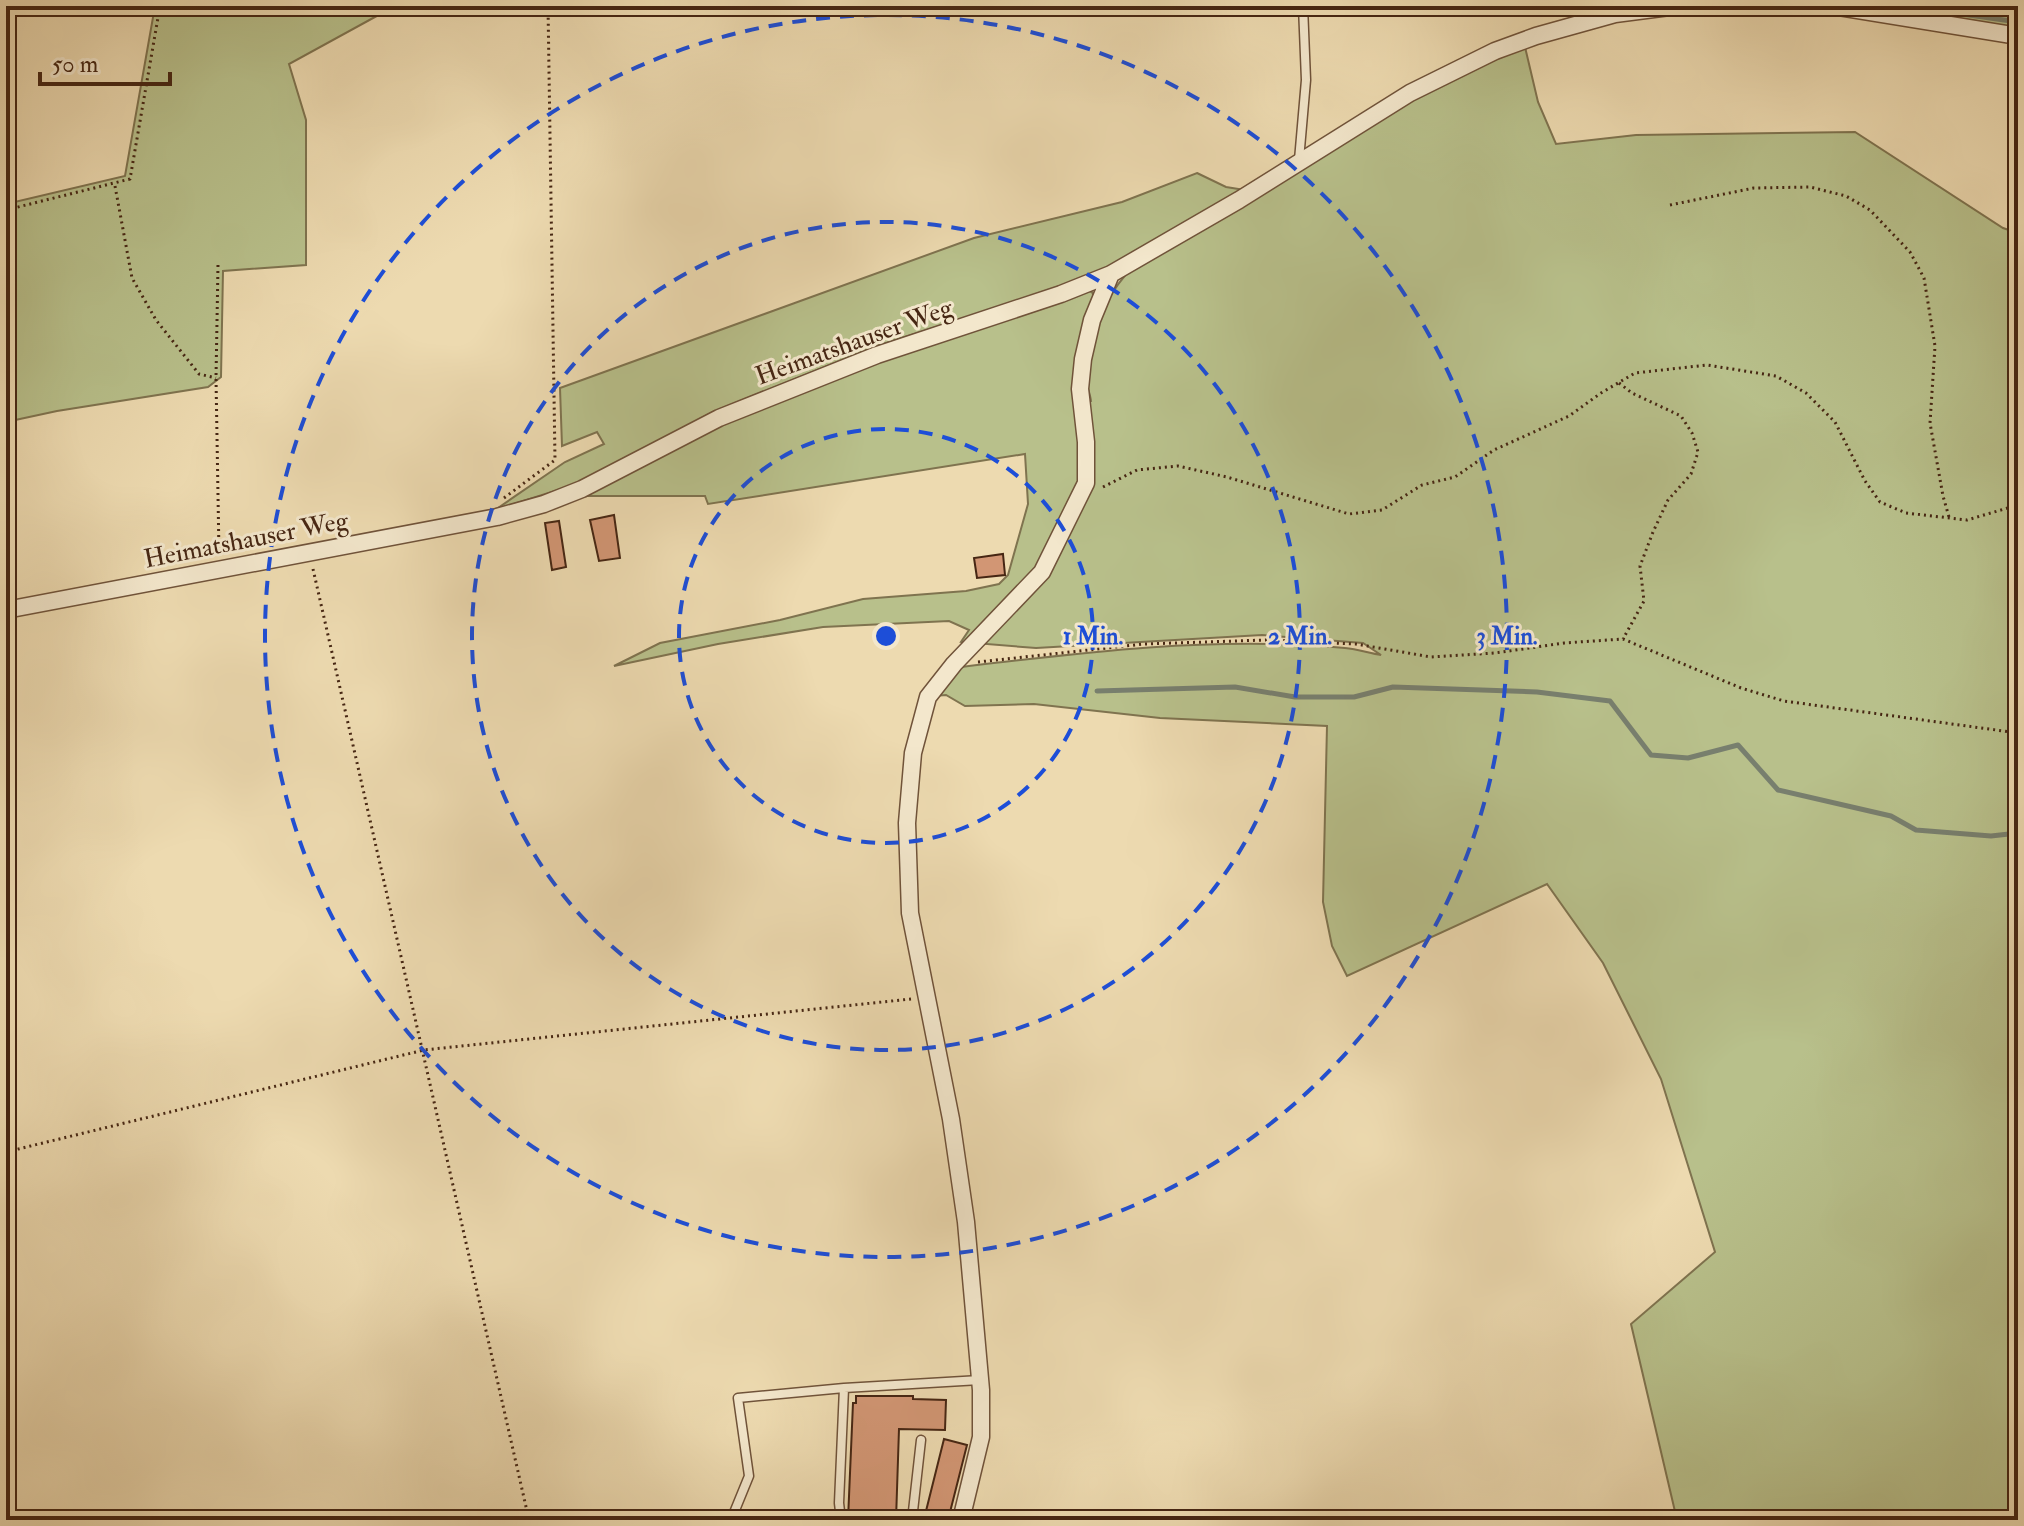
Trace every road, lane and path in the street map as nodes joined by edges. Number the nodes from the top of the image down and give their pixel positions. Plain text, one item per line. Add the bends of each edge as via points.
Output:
1 (160, 6) edge
2 (548, 6) edge
3 (1303, 6) edge
4 (1677, 6) edge
5 (1833, 6) edge
6 (2018, 36) edge
7 (1299, 161) junction
8 (115, 185) junction
9 (1670, 205) dead end
10 (6, 210) edge
11 (218, 265) dead end
12 (1111, 274) junction
13 (216, 378) junction
14 (1619, 383) junction
15 (1086, 483) junction
16 (498, 502) dead end
17 (2018, 505) edge
18 (1949, 517) junction
19 (308, 554) junction
20 (218, 570) junction
21 (6, 610) edge
22 (1623, 639) junction
23 (954, 664) junction
24 (2018, 733) edge
25 (926, 997) junction
26 (424, 1050) junction
27 (6, 1152) edge
28 (981, 1385) junction
29 (844, 1388) junction
30 (921, 1440) dead end
31 (529, 1520) edge
32 (731, 1520) edge
33 (841, 1520) edge
34 (912, 1520) edge
35 (961, 1520) edge

1 - 8 path via 130,179
2 - 16 path via 555,460
3 - 7 lane via 1306,80
4 - 7 street, Heimatshauser Weg via 1615,14 1495,51 1410,93
5 - 6 street
7 - 12 street, Heimatshauser Weg
8 - 10 path
8 - 13 path via 132,278 156,320 199,374
9 - 18 path via 1754,188 1810,187 1846,196 1870,210 1910,252 1924,278 1933,334 1930,423
11 - 13 path
12 - 15 street via 1083,359
12 - 19 street, Heimatshauser Weg via 877,355 719,418 544,504
13 - 20 path
14 - 15 path via 1569,416 1494,450 1455,477 1422,485 1382,510 1349,514 1178,466 1137,470 1096,490
14 - 18 path via 1635,373 1707,365 1776,376 1806,393 1835,422 1880,502 1906,513
14 - 22 path via 1681,416 1698,452 1691,474 1668,500 1653,532 1640,566 1644,601
15 - 23 street via 1042,572
17 - 18 path via 1967,520
19 - 20 street, Heimatshauser Weg
19 - 26 path
20 - 21 street, Heimatshauser Weg
22 - 23 path via 1431,657 1356,644 1296,641 1144,644
22 - 24 path via 1784,701
23 - 25 street via 928,697 913,753 907,823 910,913
25 - 26 path
25 - 28 street via 966,1222
26 - 27 path
26 - 31 path
28 - 29 lane
28 - 35 street via 981,1437
29 - 32 lane via 738,1398 749,1476
29 - 33 lane
30 - 34 lane

